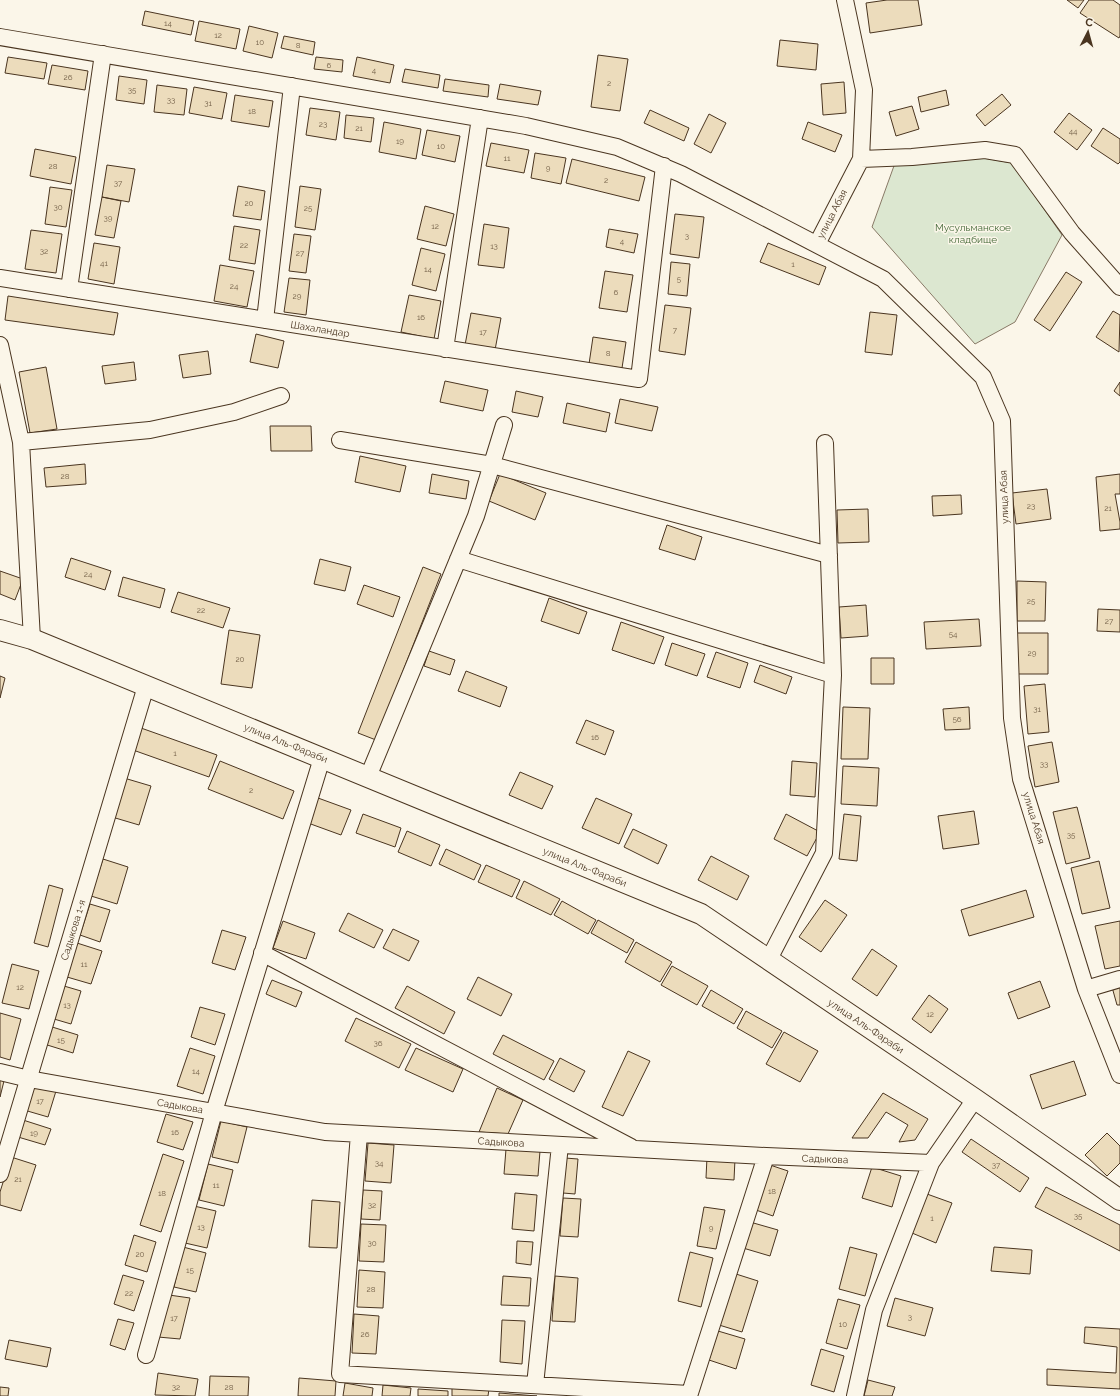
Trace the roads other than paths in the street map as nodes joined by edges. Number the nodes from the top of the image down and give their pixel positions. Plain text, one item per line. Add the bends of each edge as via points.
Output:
1 (845, 0) edge
2 (0, 37) edge
3 (103, 54) junction
4 (292, 86) junction
5 (480, 118) junction
6 (861, 159) junction
7 (664, 166) junction
8 (816, 244) junction
9 (0, 278) edge
10 (1120, 287) edge
11 (69, 289) junction
12 (265, 320) junction
13 (0, 345) edge
14 (445, 349) junction
15 (281, 396) dead end
16 (504, 425) dead end
17 (340, 440) dead end
18 (21, 442) junction
19 (825, 443) dead end
20 (492, 465) junction
21 (829, 555) junction
22 (458, 559) junction
23 (0, 630) edge
24 (32, 639) junction
25 (833, 675) junction
26 (146, 686) junction
27 (322, 758) junction
28 (368, 777) junction
29 (262, 953) junction
30 (768, 959) junction
31 (1120, 979) edge
32 (1086, 988) junction
33 (0, 1072) edge
34 (1120, 1075) edge
35 (29, 1079) junction
36 (975, 1100) junction
37 (214, 1112) junction
38 (359, 1134) junction
39 (560, 1145) junction
40 (636, 1149) junction
41 (766, 1156) junction
42 (931, 1163) junction
43 (0, 1174) edge
44 (1120, 1200) edge
45 (146, 1356) dead end
46 (535, 1385) junction
47 (689, 1395) edge
48 (855, 1396) edge

1 - 6 street, улица Абая via 864,90
2 - 3 street
3 - 4 street
3 - 11 street
4 - 5 street
4 - 12 street
5 - 7 street via 617,147
5 - 14 street
6 - 8 street, улица Абая
6 - 10 street via 985,150 1016,155 1072,233
7 - 8 street
7 - 14 street, Шахаландар via 640,379
8 - 32 street, улица Абая via 882,279 983,377 1002,421 1012,718 1022,779
9 - 11 street, Шахаландар
11 - 12 street, Шахаландар
12 - 14 street, Шахаландар
13 - 18 street
15 - 18 street via 234,412 150,430
16 - 20 street
17 - 20 street
18 - 24 street
19 - 21 street
20 - 21 street
20 - 22 street via 476,516
21 - 25 street
22 - 25 street
22 - 28 street
23 - 24 main road, улица Аль-Фараби
24 - 26 main road, улица Аль-Фараби
25 - 30 street via 824,853
26 - 27 main road, улица Аль-Фараби
26 - 35 street, Садыкова 1-я
27 - 28 main road, улица Аль-Фараби
27 - 29 street
28 - 30 main road, улица Аль-Фараби via 700,914
29 - 37 street
29 - 40 street
30 - 36 main road, улица Аль-Фараби
31 - 32 street
32 - 34 street, улица Абая
33 - 35 street, Садыкова
35 - 37 street, Садыкова
35 - 43 street, Садыкова 1-я
36 - 42 street
36 - 44 main road, улица Аль-Фараби
37 - 38 street, Садыкова via 325,1132
37 - 45 street
38 - 39 street, Садыкова
38 - 46 street via 340,1374
39 - 40 street, Садыкова
39 - 46 street
40 - 41 street, Садыкова
41 - 42 street, Садыкова
41 - 47 street
42 - 48 street via 874,1310
46 - 47 street

